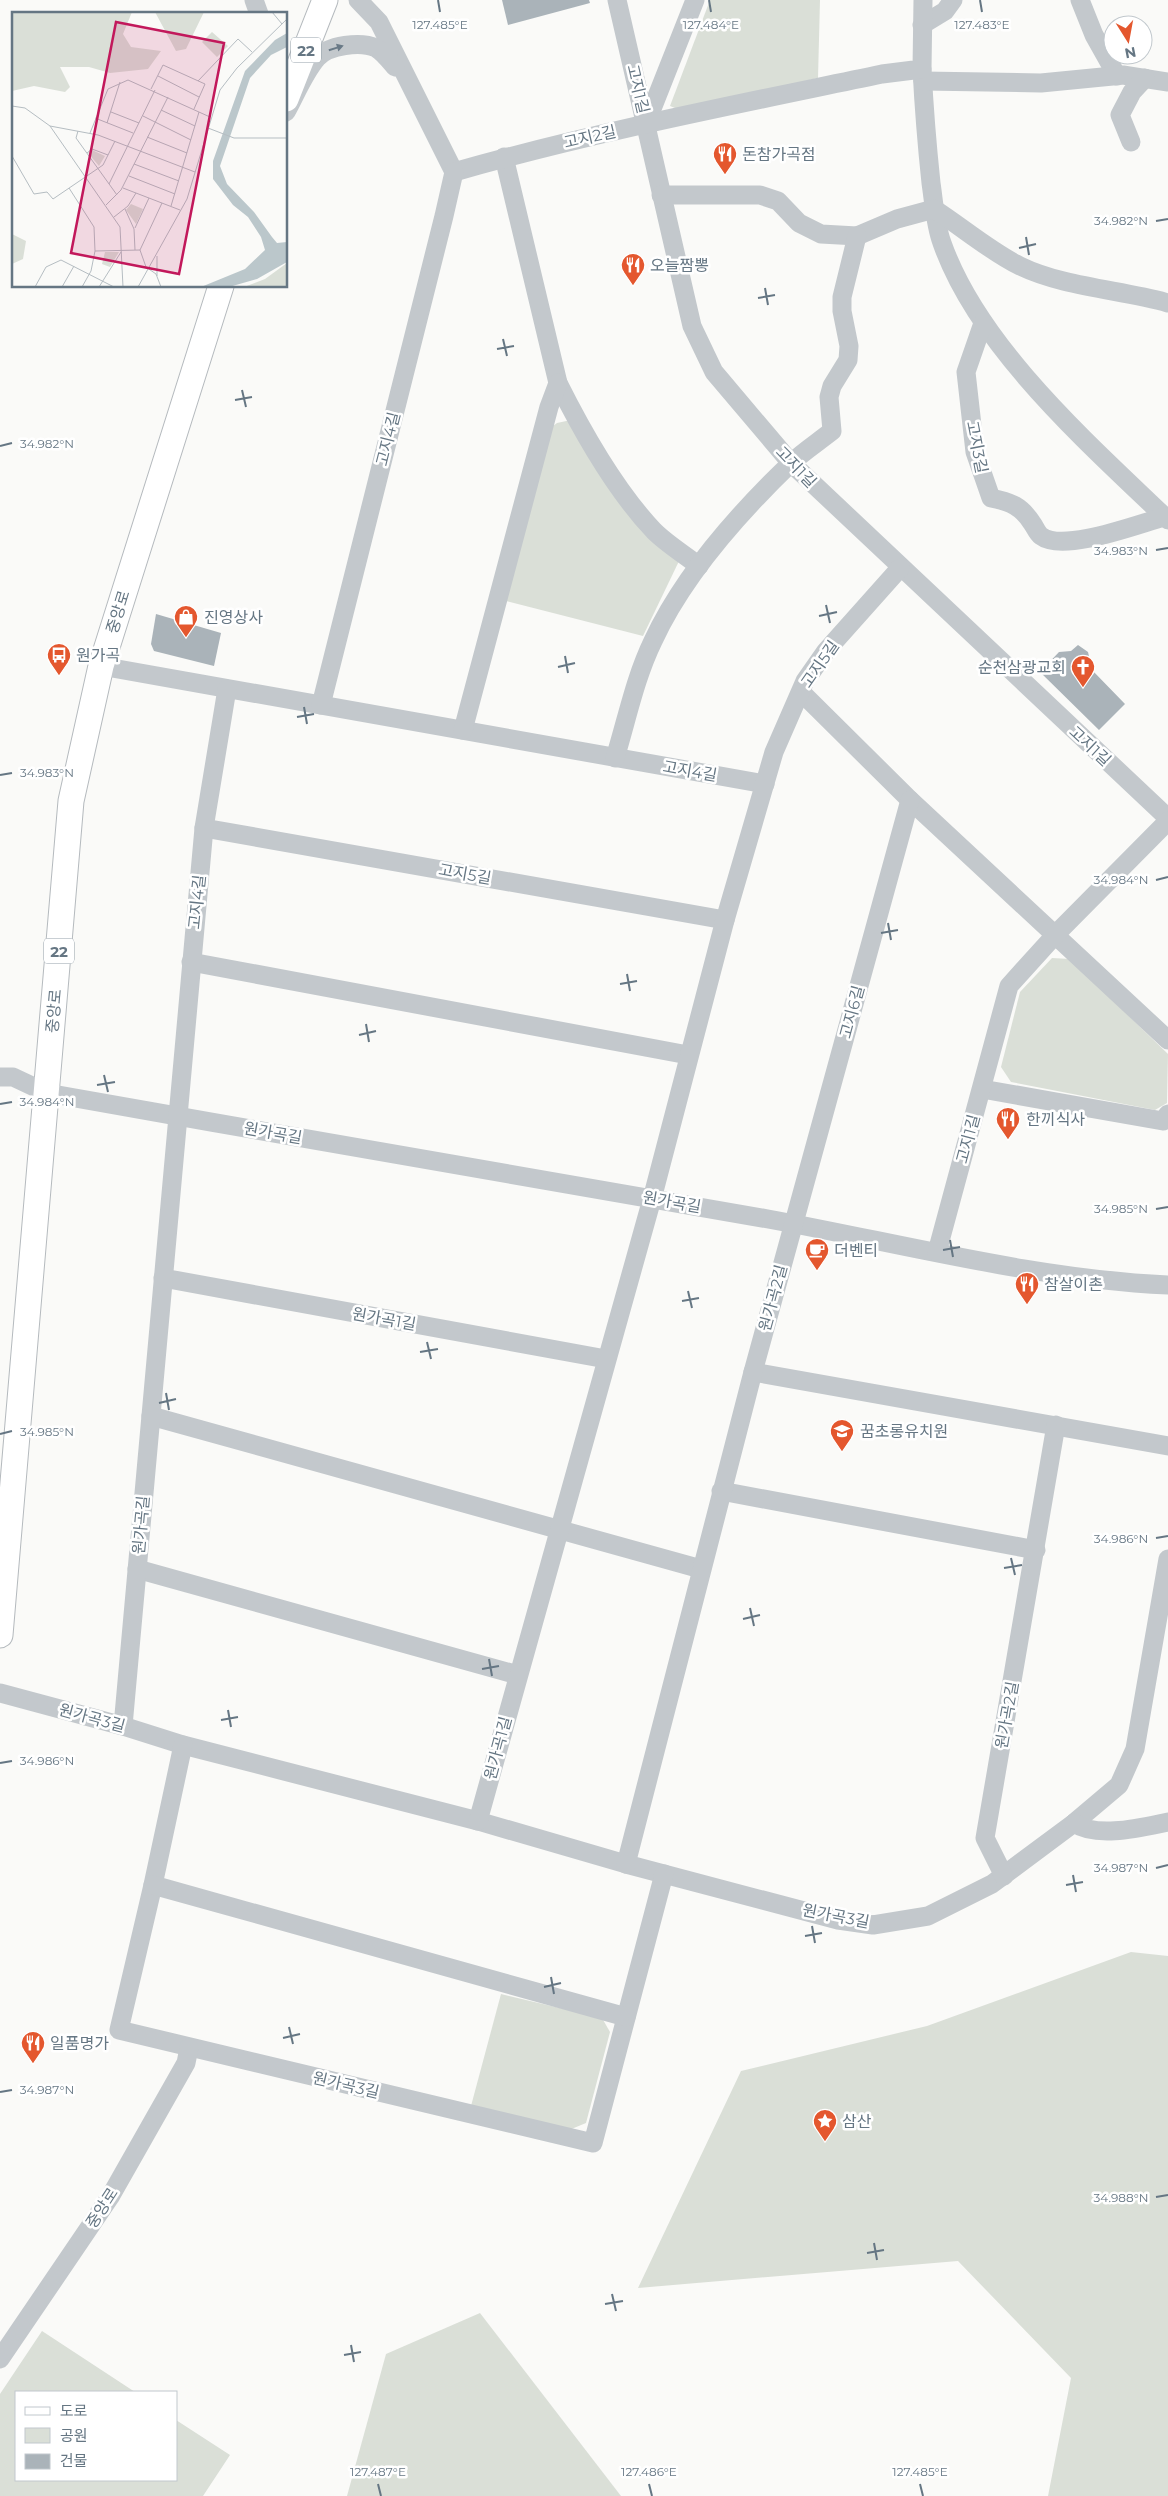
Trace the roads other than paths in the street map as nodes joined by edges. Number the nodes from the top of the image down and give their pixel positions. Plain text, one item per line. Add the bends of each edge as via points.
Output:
1 (254, 0) edge
2 (325, 0) edge
3 (358, 0) edge
4 (617, 0) edge
5 (695, 0) edge
6 (923, 0) edge
7 (953, 0) edge
8 (1080, 0) edge
9 (259, 12) edge
10 (922, 25) junction
11 (922, 75) junction
12 (1117, 76) junction
13 (1144, 78) junction
14 (409, 81) junction
15 (1168, 82) edge
16 (288, 94) edge
17 (288, 108) edge
18 (646, 124) junction
19 (1132, 142) dead end
20 (504, 157) junction
21 (454, 172) junction
22 (661, 195) junction
23 (934, 209) junction
24 (857, 236) junction
25 (220, 288) edge
26 (1168, 303) edge
27 (983, 323) junction
28 (558, 383) junction
29 (791, 464) junction
30 (1166, 519) edge
31 (699, 566) junction
32 (900, 568) junction
33 (101, 666) junction
34 (227, 689) junction
35 (801, 692) junction
36 (321, 705) junction
37 (463, 730) junction
38 (616, 758) junction
39 (764, 784) junction
40 (910, 800) junction
41 (1168, 820) edge
42 (204, 828) junction
43 (725, 920) junction
44 (1056, 934) junction
45 (191, 962) junction
46 (1168, 1040) edge
47 (688, 1055) junction
48 (0, 1077) edge
49 (982, 1089) junction
50 (47, 1093) junction
51 (1168, 1114) edge
52 (176, 1116) junction
53 (652, 1199) junction
54 (793, 1224) junction
55 (937, 1252) junction
56 (163, 1278) junction
57 (1168, 1284) edge
58 (606, 1359) junction
59 (753, 1372) junction
60 (151, 1416) junction
61 (1056, 1425) junction
62 (1168, 1446) edge
63 (721, 1491) junction
64 (558, 1531) junction
65 (1036, 1550) junction
66 (1168, 1559) edge
67 (137, 1569) junction
68 (701, 1570) junction
69 (3, 1583) edge
70 (1163, 1619) edge
71 (0, 1635) edge
72 (518, 1675) junction
73 (0, 1693) edge
74 (123, 1726) junction
75 (183, 1745) junction
76 (478, 1821) junction
77 (1168, 1822) edge
78 (1074, 1823) junction
79 (626, 1864) junction
80 (664, 1874) junction
81 (1004, 1876) junction
82 (153, 1885) junction
83 (626, 2017) junction
84 (189, 2048) junction
85 (0, 2359) edge

1 - 9 street
2 - 16 main road, 22
3 - 14 street via 379,22
4 - 18 street, 고지1길
5 - 18 street
6 - 10 street
7 - 10 street via 945,10
8 - 12 street via 1094,35
10 - 11 street
11 - 12 street, 고지2길 via 1041,83
11 - 18 street, 고지2길 via 882,74
11 - 23 street
12 - 13 street, 고지2길
13 - 15 street, 고지2길
13 - 19 street via 1120,115
17 -> 14 street via 318,56 347,45 376,48
14 - 21 street
18 - 20 street, 고지2길
18 - 22 street, 고지1길
20 - 21 street, 고지2길
20 - 28 street
21 - 36 street, 고지4길
22 - 24 street via 772,197 799,223 821,234
22 - 29 street, 고지1길 via 692,326 714,372
23 - 24 street
23 - 26 street via 1021,266 1071,282
23 - 27 street, 고지3길 via 941,242
24 - 29 street via 842,297 848,360 829,397 832,430
25 - 33 main road, 중앙로 / 22
27 - 30 street, 고지3길 via 1027,377 1114,470
27 - 30 street, 고지3길 via 966,372 975,452 992,498 1012,502 1025,511 1040,536 1057,543 1088,539
28 - 31 street via 574,415 632,505 655,532
28 - 37 street
29 - 31 street
29 - 32 street, 고지1길
31 - 38 street via 672,603 652,643
32 - 35 street, 고지5길 via 826,651
32 - 41 street, 고지1길
33 - 34 street, 고지4길
33 - 50 main road, 중앙로 / 22 via 71,801
34 - 36 street, 고지4길
34 - 42 street, 고지4길
35 - 39 street, 고지5길 via 774,752
35 - 40 street
36 - 37 street, 고지4길
37 - 38 street, 고지4길
38 - 39 street, 고지4길
39 - 43 street, 고지5길
40 - 44 street
40 - 54 street, 고지6길
41 - 44 street, 고지1길
42 - 43 street, 고지5길
42 - 45 street, 고지4길
43 - 47 street, 고지5길
44 - 46 street
44 - 49 street, 고지1길 via 1009,986
45 - 47 street
45 - 52 street, 고지4길
47 - 53 street, 고지5길
48 - 50 street, 원가곡길 via 13,1078
49 - 51 street via 1163,1121
49 - 55 street, 고지1길
50 - 52 street, 원가곡길
50 - 69 main road, 중앙로 / 22
52 - 53 street, 원가곡길
52 - 56 street, 원가곡길
53 - 54 street, 원가곡길
53 - 58 street, 원가곡1길
54 - 55 street, 원가곡길
54 - 59 street, 원가곡2길
55 - 57 street, 원가곡길 via 1126,1283
56 - 58 street, 원가곡1길
56 - 60 street, 원가곡길
58 - 64 street, 원가곡1길
59 - 61 street
59 - 63 street, 원가곡2길
60 - 64 street
60 - 67 street, 원가곡길
61 - 62 street
61 - 65 street, 원가곡2길
63 - 65 street
63 - 68 street, 원가곡2길
64 - 68 street
64 - 72 street, 원가곡1길
65 - 81 street, 원가곡2길 via 985,1838
66 - 70 street, 원가곡3길
67 - 72 street
67 - 74 street, 원가곡길
68 - 79 street, 원가곡2길
69 - 71 main road, 중앙로 / 22
70 - 78 street, 원가곡3길 via 1135,1749 1119,1785
72 - 76 street, 원가곡1길
73 - 74 street, 원가곡3길
74 - 75 street, 원가곡3길
75 - 76 street, 원가곡3길
75 - 82 street, 원가곡3길
76 - 79 street, 원가곡3길
77 - 78 street via 1140,1828 1094,1831
78 - 81 street, 원가곡3길
79 - 80 street, 원가곡3길
80 - 81 street, 원가곡3길 via 838,1920 873,1925 928,1916
80 - 83 street, 원가곡3길
82 - 83 street
82 - 84 street, 원가곡3길 via 119,2030
83 - 84 street, 원가곡3길 via 593,2143
84 - 85 street, 중앙로 via 186,2063 110,2197

